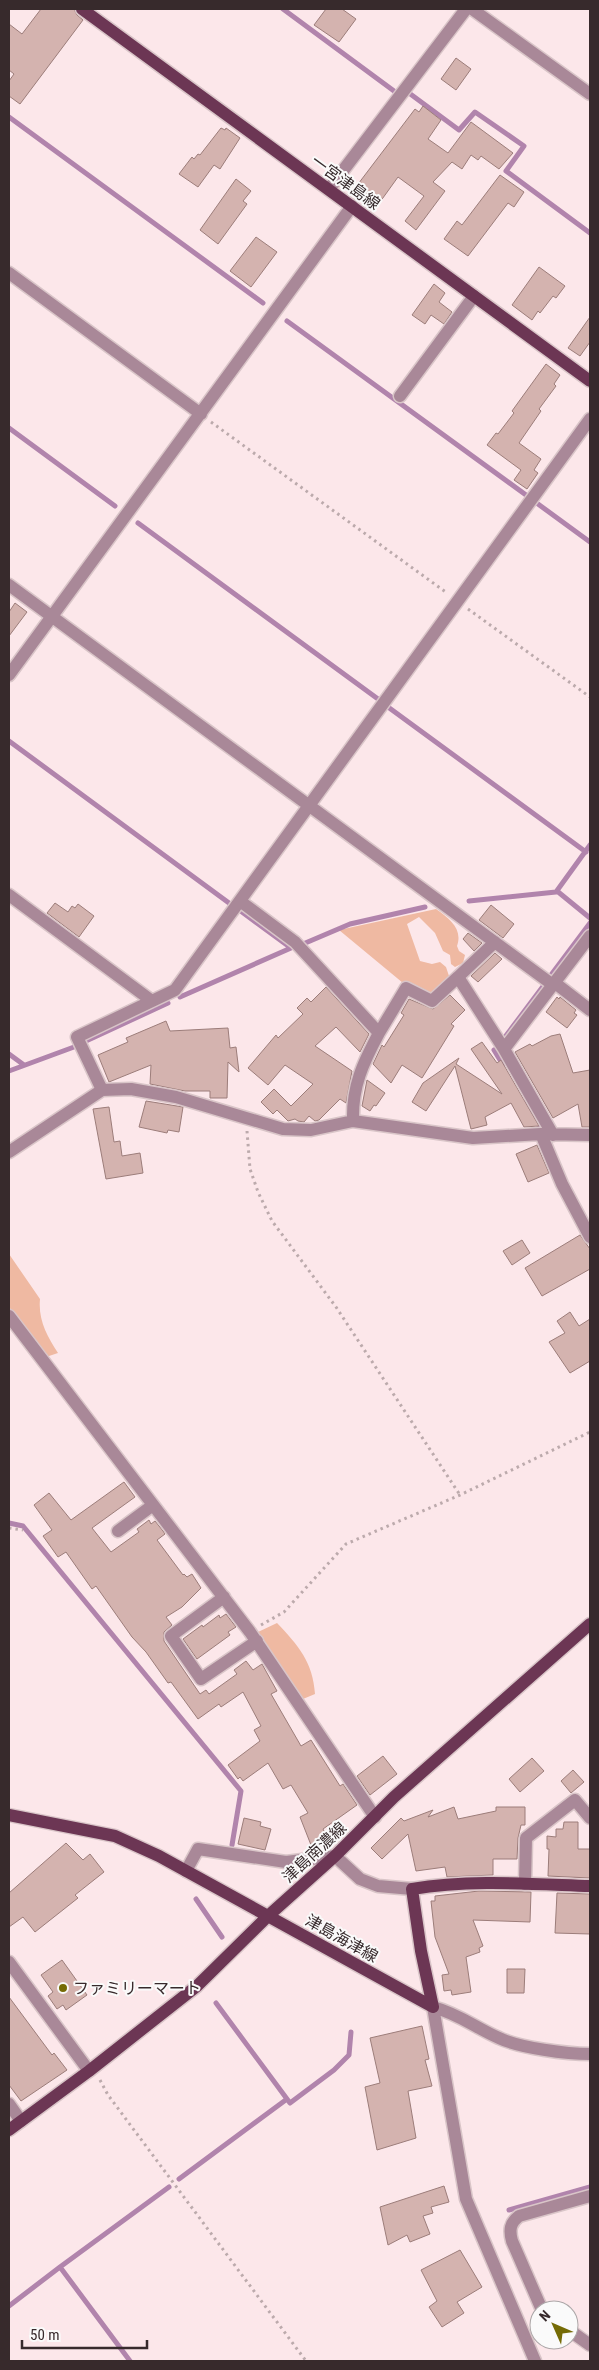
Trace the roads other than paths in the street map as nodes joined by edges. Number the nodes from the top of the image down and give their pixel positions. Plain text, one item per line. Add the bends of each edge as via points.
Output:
1 (82, 9) edge
2 (466, 9) edge
3 (472, 9) edge
4 (590, 94) edge
5 (329, 189) junction
6 (352, 206) junction
7 (9, 273) edge
8 (474, 296) junction
9 (590, 381) edge
10 (400, 396) dead end
11 (201, 414) junction
12 (590, 419) edge
13 (9, 585) edge
14 (52, 617) junction
15 (9, 675) edge
16 (309, 804) junction
17 (9, 895) edge
18 (240, 902) junction
19 (590, 936) edge
20 (495, 942) junction
21 (458, 977) junction
22 (554, 984) junction
23 (152, 1001) junction
24 (590, 1010) edge
25 (379, 1033) junction
26 (504, 1049) junction
27 (102, 1090) junction
28 (353, 1121) junction
29 (547, 1134) junction
30 (590, 1135) edge
31 (9, 1152) edge
32 (590, 1237) edge
33 (9, 1316) edge
34 (153, 1505) junction
35 (118, 1531) dead end
36 (224, 1597) junction
37 (590, 1624) edge
38 (253, 1637) junction
39 (9, 1815) edge
40 (374, 1817) junction
41 (590, 1818) edge
42 (336, 1856) junction
43 (186, 1871) junction
44 (525, 1884) junction
45 (590, 1886) edge
46 (412, 1888) junction
47 (268, 1916) junction
48 (9, 1962) edge
49 (433, 2007) junction
50 (590, 2054) edge
51 (91, 2069) junction
52 (9, 2104) edge
53 (21, 2121) junction
54 (9, 2130) edge
55 (590, 2196) edge
56 (538, 2300) edge
57 (579, 2337) edge
58 (590, 2345) edge
59 (535, 2361) edge

1 - 5 main road, 一宮津島線
2 - 5 street
3 - 4 street
5 - 6 main road, 一宮津島線
6 - 8 main road, 一宮津島線
6 - 11 street
7 - 11 street
8 - 9 main road, 一宮津島線
8 - 10 street
11 - 14 street
12 - 16 street
13 - 14 street
14 - 15 street
14 - 16 street
16 - 18 street
16 - 20 street
17 - 23 street
18 - 23 street via 175,990
18 - 25 street via 295,942
19 - 22 street
20 - 21 street
20 - 22 street
21 - 25 street via 432,1001 406,988
21 - 26 street
22 - 24 street
22 - 26 street
23 - 27 street via 77,1037
25 - 28 street via 359,1071
26 - 29 street
27 - 28 street via 131,1089 176,1096 283,1129 311,1130
27 - 31 street
28 - 29 street via 473,1138
29 - 30 street
29 - 32 street via 562,1184
33 - 34 street
34 - 35 street
34 - 36 street
36 - 38 street
36 - 38 street via 171,1636 201,1679
37 - 40 main road, 津島南濃線
38 - 40 street
39 - 43 main road via 115,1836
40 - 42 main road, 津島南濃線
41 - 44 street via 575,1800 526,1838
42 - 43 street via 286,1862 198,1849
42 - 46 street via 360,1879 378,1886
42 - 47 main road, 津島南濃線
43 - 47 main road
44 - 45 main road
44 - 46 main road via 437,1884
46 - 49 main road
47 - 49 main road, 津島海津線
47 - 51 main road via 197,1986
48 - 51 street
49 - 50 street via 454,2013 500,2039 537,2048
49 - 59 street via 466,2199
51 - 53 main road
52 - 53 street
53 - 54 main road
55 - 56 street via 519,2216 513,2221 509,2231 512,2241
57 - 58 street

